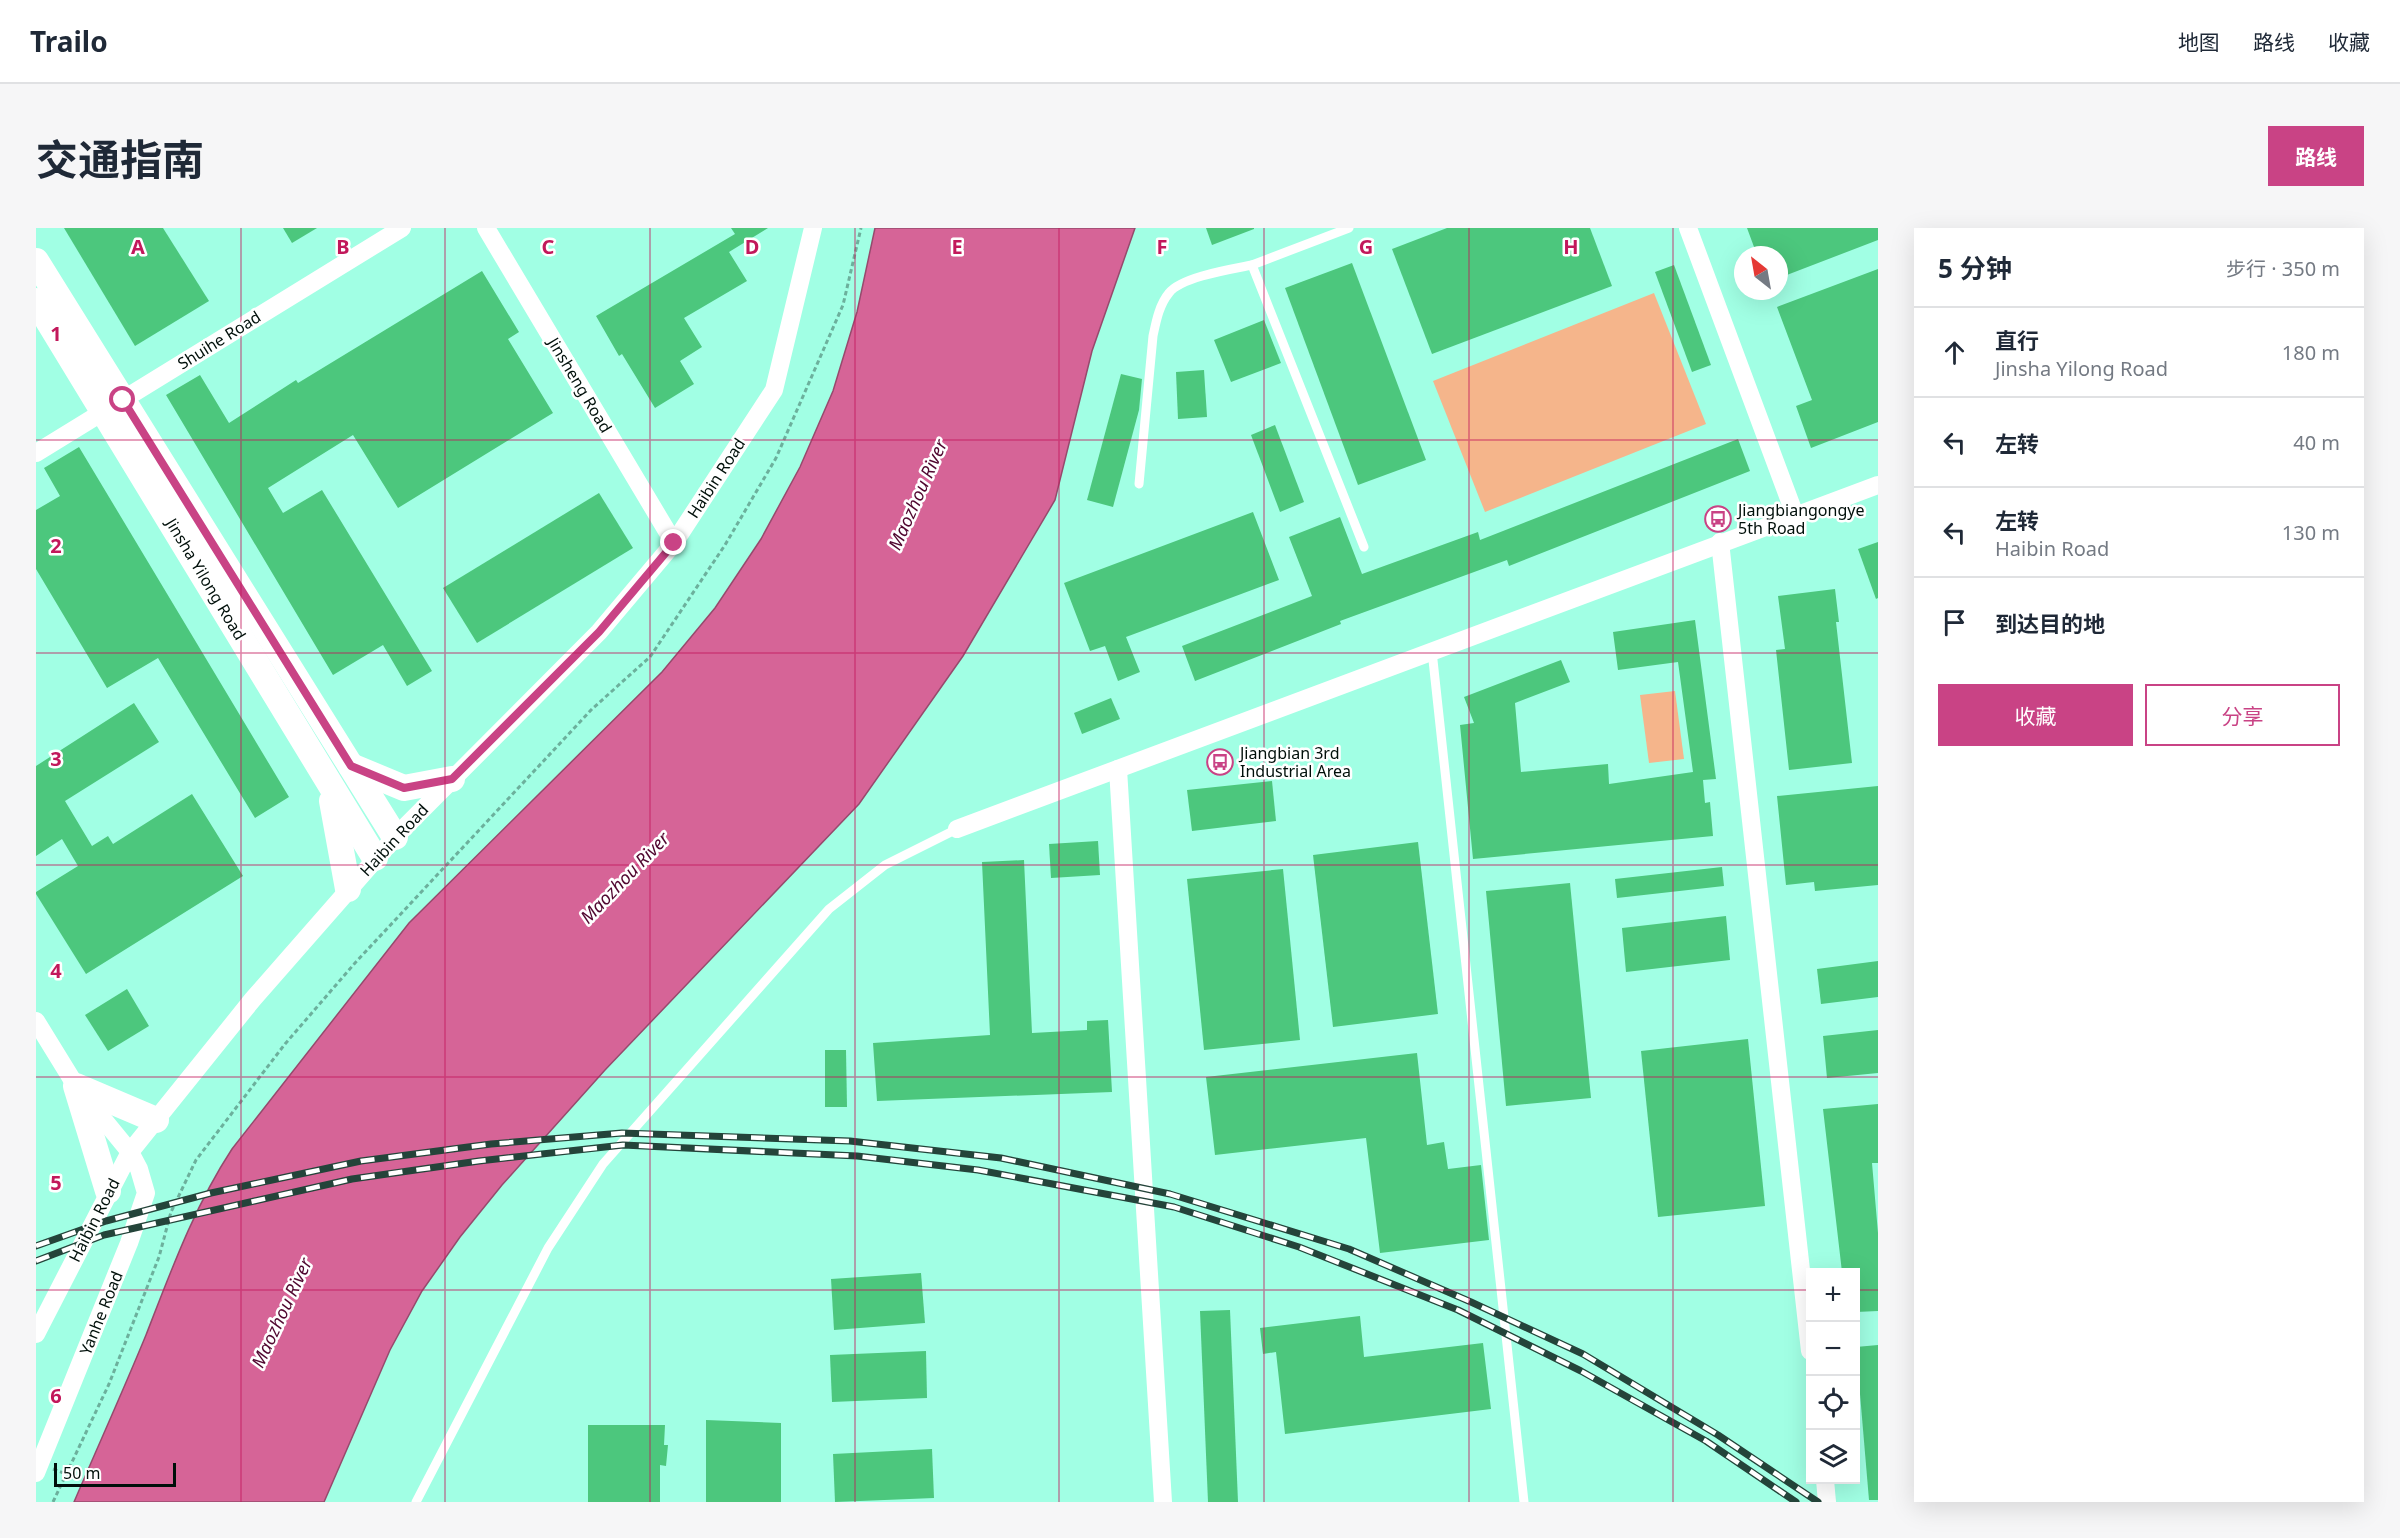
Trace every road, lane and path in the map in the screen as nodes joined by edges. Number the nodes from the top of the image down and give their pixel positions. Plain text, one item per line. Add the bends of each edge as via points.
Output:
1 (402, 228) edge
2 (486, 228) edge
3 (813, 228) edge
4 (861, 228) edge
5 (1349, 228) edge
6 (1689, 228) edge
7 (36, 261) edge
8 (1252, 265) junction
9 (36, 301) edge
10 (113, 405) junction
11 (36, 453) edge
12 (1138, 484) dead end
13 (1878, 485) edge
14 (1795, 515) junction
15 (1720, 542) junction
16 (674, 543) junction
17 (1364, 547) dead end
18 (1432, 651) junction
19 (351, 766) junction
20 (1118, 769) junction
21 (452, 779) junction
22 (328, 780) junction
23 (957, 829) joint
24 (395, 837) junction
25 (375, 858) junction
26 (348, 889) junction
27 (36, 1021) edge
28 (76, 1086) junction
29 (156, 1120) junction
30 (130, 1152) junction
31 (108, 1191) junction
32 (1807, 1322) edge
33 (36, 1334) edge
34 (36, 1473) edge
35 (1825, 1484) edge
36 (53, 1502) edge
37 (416, 1502) edge
38 (1163, 1502) edge
39 (1524, 1502) edge
40 (1827, 1502) edge

1 - 10 street, Shuihe Road
2 - 16 street, Jinsheng Road
3 - 16 street, Haibin Road via 774,390
4 - 36 path via 843,305 776,458 725,545 650,657 592,709 355,963 285,1044 196,1160 171,1212 159,1257 109,1384
5 - 8 lane
6 - 14 street
7 - 10 street, Jinsha Yilong Road
8 - 12 lane via 1199,277 1170,291 1153,336
8 - 17 lane
9 - 10 street, Jinsha Yilong Road
10 - 11 street, Shuihe Road
10 - 19 street, Jinsha Yilong Road
10 - 22 street, Jinsha Yilong Road
13 - 14 street
14 - 15 street
15 - 18 street
15 - 32 street
16 - 21 street, Haibin Road via 599,632
18 - 20 street
18 - 39 lane
19 - 21 street via 404,788
19 - 24 street, Jinsha Yilong Road
20 - 23 street
20 - 38 street
21 - 24 street, Haibin Road
22 - 25 street, Jinsha Yilong Road
22 - 26 street
23 - 37 lane via 885,865 829,909 603,1164 548,1248
24 - 25 street, Haibin Road
25 - 26 street, Haibin Road
26 - 29 street, Haibin Road
27 - 28 street, Yanhe Road
28 - 29 street
28 - 30 street, Yanhe Road
28 - 31 street
29 - 30 street, Haibin Road
30 - 31 street, Haibin Road
30 - 34 street, Yanhe Road via 146,1193
31 - 33 street, Haibin Road
35 - 40 street

